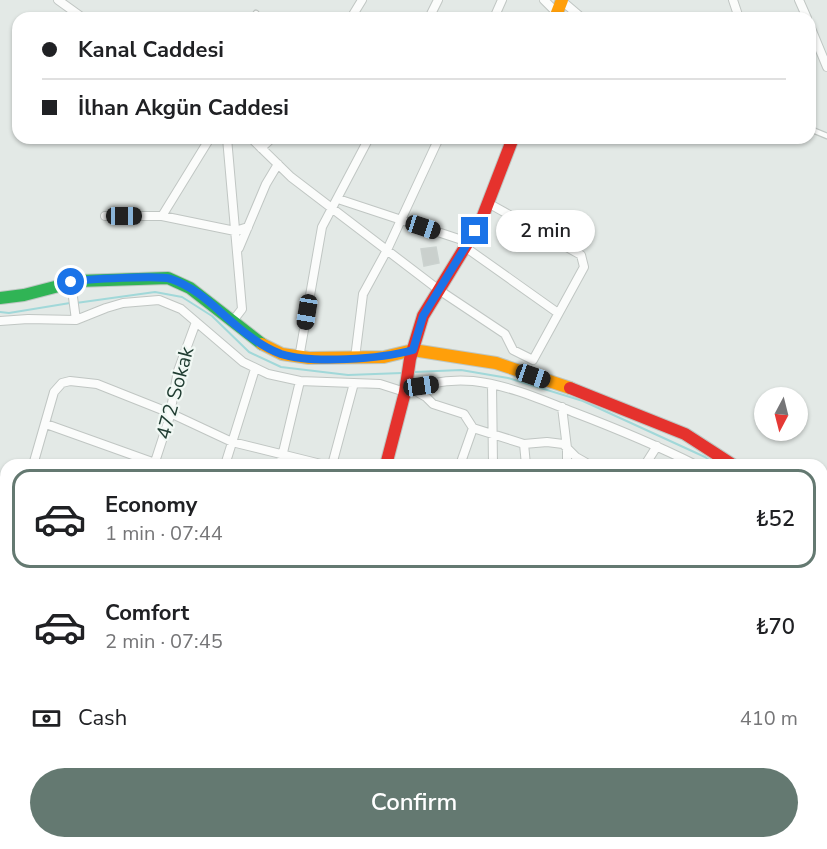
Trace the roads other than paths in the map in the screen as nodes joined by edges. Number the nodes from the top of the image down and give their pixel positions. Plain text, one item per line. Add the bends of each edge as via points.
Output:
1 (58, 0) edge
2 (562, 0) edge
3 (75, 12) edge
4 (575, 12) edge
5 (816, 40) edge
6 (827, 67) edge
7 (206, 144) edge
8 (228, 144) edge
9 (257, 144) edge
10 (265, 144) edge
11 (366, 144) edge
12 (436, 144) edge
13 (511, 144) edge
14 (261, 148) junction
15 (278, 164) junction
16 (338, 199) junction
17 (488, 203) junction
18 (333, 209) junction
19 (105, 216) dead end
20 (162, 216) junction
21 (401, 220) junction
22 (248, 227) junction
23 (236, 231) junction
24 (467, 244) junction
25 (387, 250) junction
26 (237, 251) junction
27 (71, 287) junction
28 (439, 291) junction
29 (0, 298) edge
30 (558, 313) junction
31 (76, 316) junction
32 (0, 321) edge
33 (196, 322) junction
34 (232, 322) junction
35 (411, 355) junction
36 (299, 358) junction
37 (355, 358) junction
38 (255, 369) junction
39 (300, 381) junction
40 (354, 383) junction
41 (492, 385) junction
42 (408, 389) junction
43 (562, 407) junction
44 (170, 412) junction
45 (46, 424) junction
46 (473, 428) junction
47 (494, 436) junction
48 (232, 442) junction
49 (524, 444) junction
50 (657, 446) junction
51 (567, 448) junction
52 (283, 455) junction
53 (35, 459) edge
54 (141, 459) edge
55 (156, 459) edge
56 (227, 459) edge
57 (282, 459) edge
58 (300, 459) edge
59 (334, 459) edge
60 (388, 459) edge
61 (462, 459) edge
62 (494, 459) edge
63 (525, 459) edge
64 (567, 459) edge
65 (580, 459) edge
66 (649, 459) edge
67 (684, 459) edge
68 (724, 459) edge

1 - 3 street
2 - 4 street
5 - 6 street
7 - 20 street
8 - 23 street
9 - 14 street
10 - 14 street
11 - 16 street
12 - 21 street
13 - 17 street
14 - 15 street
15 - 18 street
15 - 22 street
16 - 18 street
16 - 21 street
17 - 24 street
17 - 30 street via 581,255 584,267
18 - 25 street
18 - 36 street via 322,227
19 - 20 street
20 - 23 street
21 - 24 street
21 - 25 street
22 - 23 street
22 - 26 street
23 - 26 street
24 - 28 street
24 - 30 street
25 - 28 street
25 - 37 street via 363,294
26 - 34 street via 242,309
27 - 29 street
27 - 31 street
27 - 34 street via 88,280 168,278 190,288
28 - 30 street via 505,334 513,350 533,360
28 - 35 street via 423,316
31 - 32 street
31 - 33 street via 149,300 170,303
33 - 38 street
33 - 44 street, 472 Sokak via 178,371
34 - 36 street via 269,349
35 - 37 street
35 - 42 street
35 - 68 street via 496,363 685,434
36 - 37 street
38 - 39 street
38 - 48 street
39 - 40 street
39 - 52 street
40 - 42 street
40 - 59 street
41 - 42 street via 449,381
41 - 43 street via 516,389
41 - 47 street
42 - 46 street via 433,404 464,414
42 - 60 street
43 - 50 street
43 - 51 street
44 - 45 street via 97,384 70,381 54,392
44 - 48 street
44 - 55 street, 472 Sokak
45 - 53 street
45 - 54 street
46 - 47 street
46 - 61 street
47 - 49 street
47 - 62 street
48 - 52 street
48 - 56 street
49 - 51 street via 547,442
49 - 63 street
50 - 66 street
50 - 67 street
51 - 64 street
51 - 65 street
52 - 57 street
52 - 58 street

